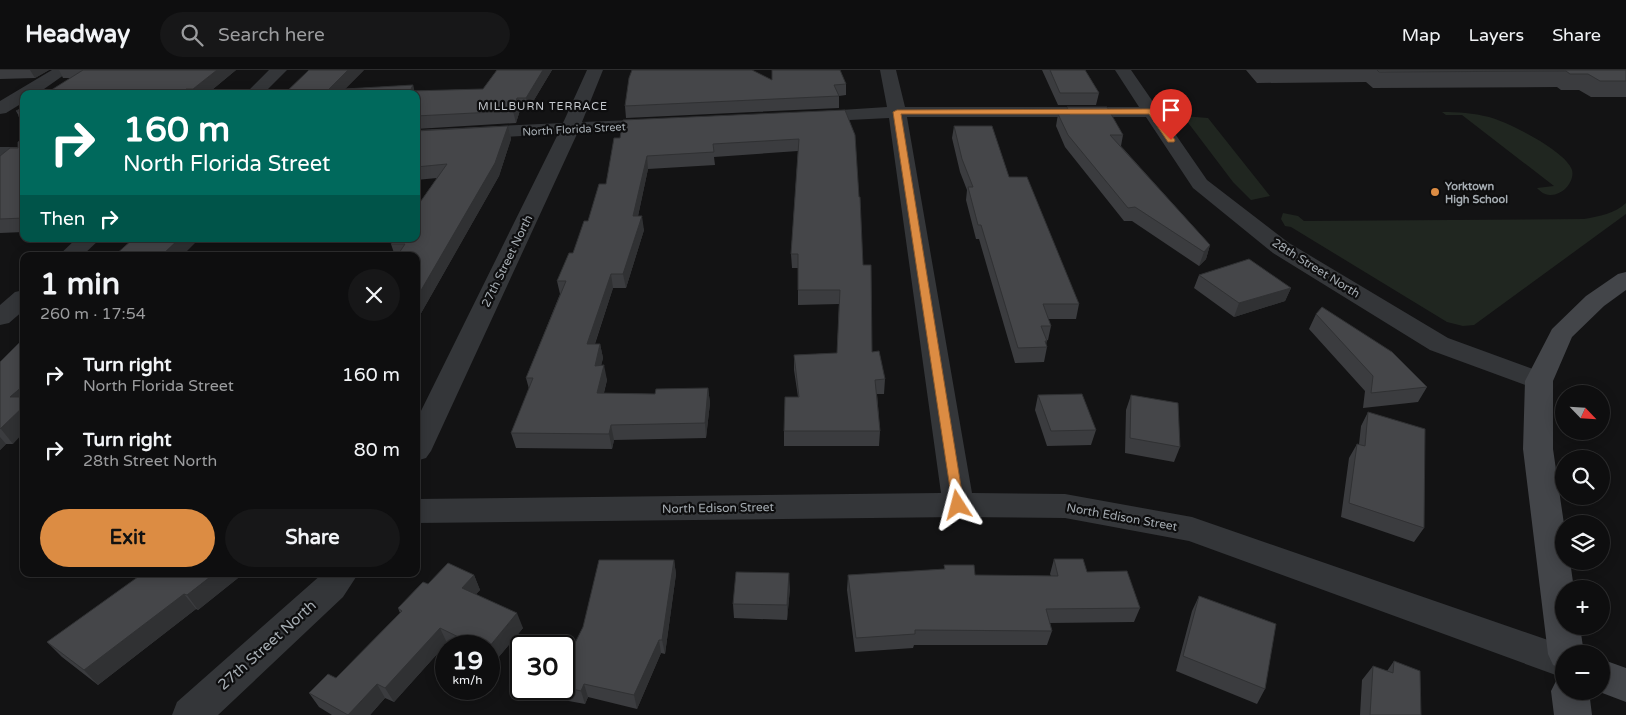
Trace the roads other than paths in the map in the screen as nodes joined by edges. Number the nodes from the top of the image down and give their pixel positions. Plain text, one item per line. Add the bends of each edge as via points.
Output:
1 (63, 70) edge
2 (279, 70) edge
3 (595, 70) edge
4 (888, 70) edge
5 (1123, 70) edge
6 (30, 90) edge
7 (257, 90) edge
8 (20, 96) edge
9 (0, 109) edge
10 (897, 112) junction
11 (1152, 112) junction
12 (788, 118) edge
13 (680, 123) edge
14 (570, 129) junction
15 (420, 136) edge
16 (20, 153) edge
17 (0, 154) edge
18 (85, 242) edge
19 (74, 252) edge
20 (1626, 279) edge
21 (20, 300) edge
22 (0, 318) edge
23 (1538, 381) junction
24 (420, 443) edge
25 (958, 505) junction
26 (420, 511) edge
27 (338, 577) edge
28 (1565, 645) edge
29 (1555, 659) edge
30 (1610, 679) edge
31 (1626, 685) edge
32 (1571, 700) edge
33 (191, 715) edge
34 (1573, 715) edge

1 - 6 street
2 - 7 street
3 - 14 street, 27th Street North
4 - 10 street
5 - 11 street, 28th Street North
8 - 9 street
10 - 11 street
10 - 12 street
10 - 25 street
11 - 23 street, 28th Street North via 1200,184 1281,248 1439,344
13 - 14 street, North Florida Street
14 - 15 street, North Florida Street
14 - 24 street, 27th Street North
16 - 17 street
18 - 19 street
20 - 23 street via 1561,334
21 - 22 street
23 - 28 street via 1538,449
25 - 26 street, North Edison Street
25 - 29 street, North Edison Street via 1065,506 1192,529
27 - 33 street, 27th Street North
30 - 31 street
32 - 34 street

